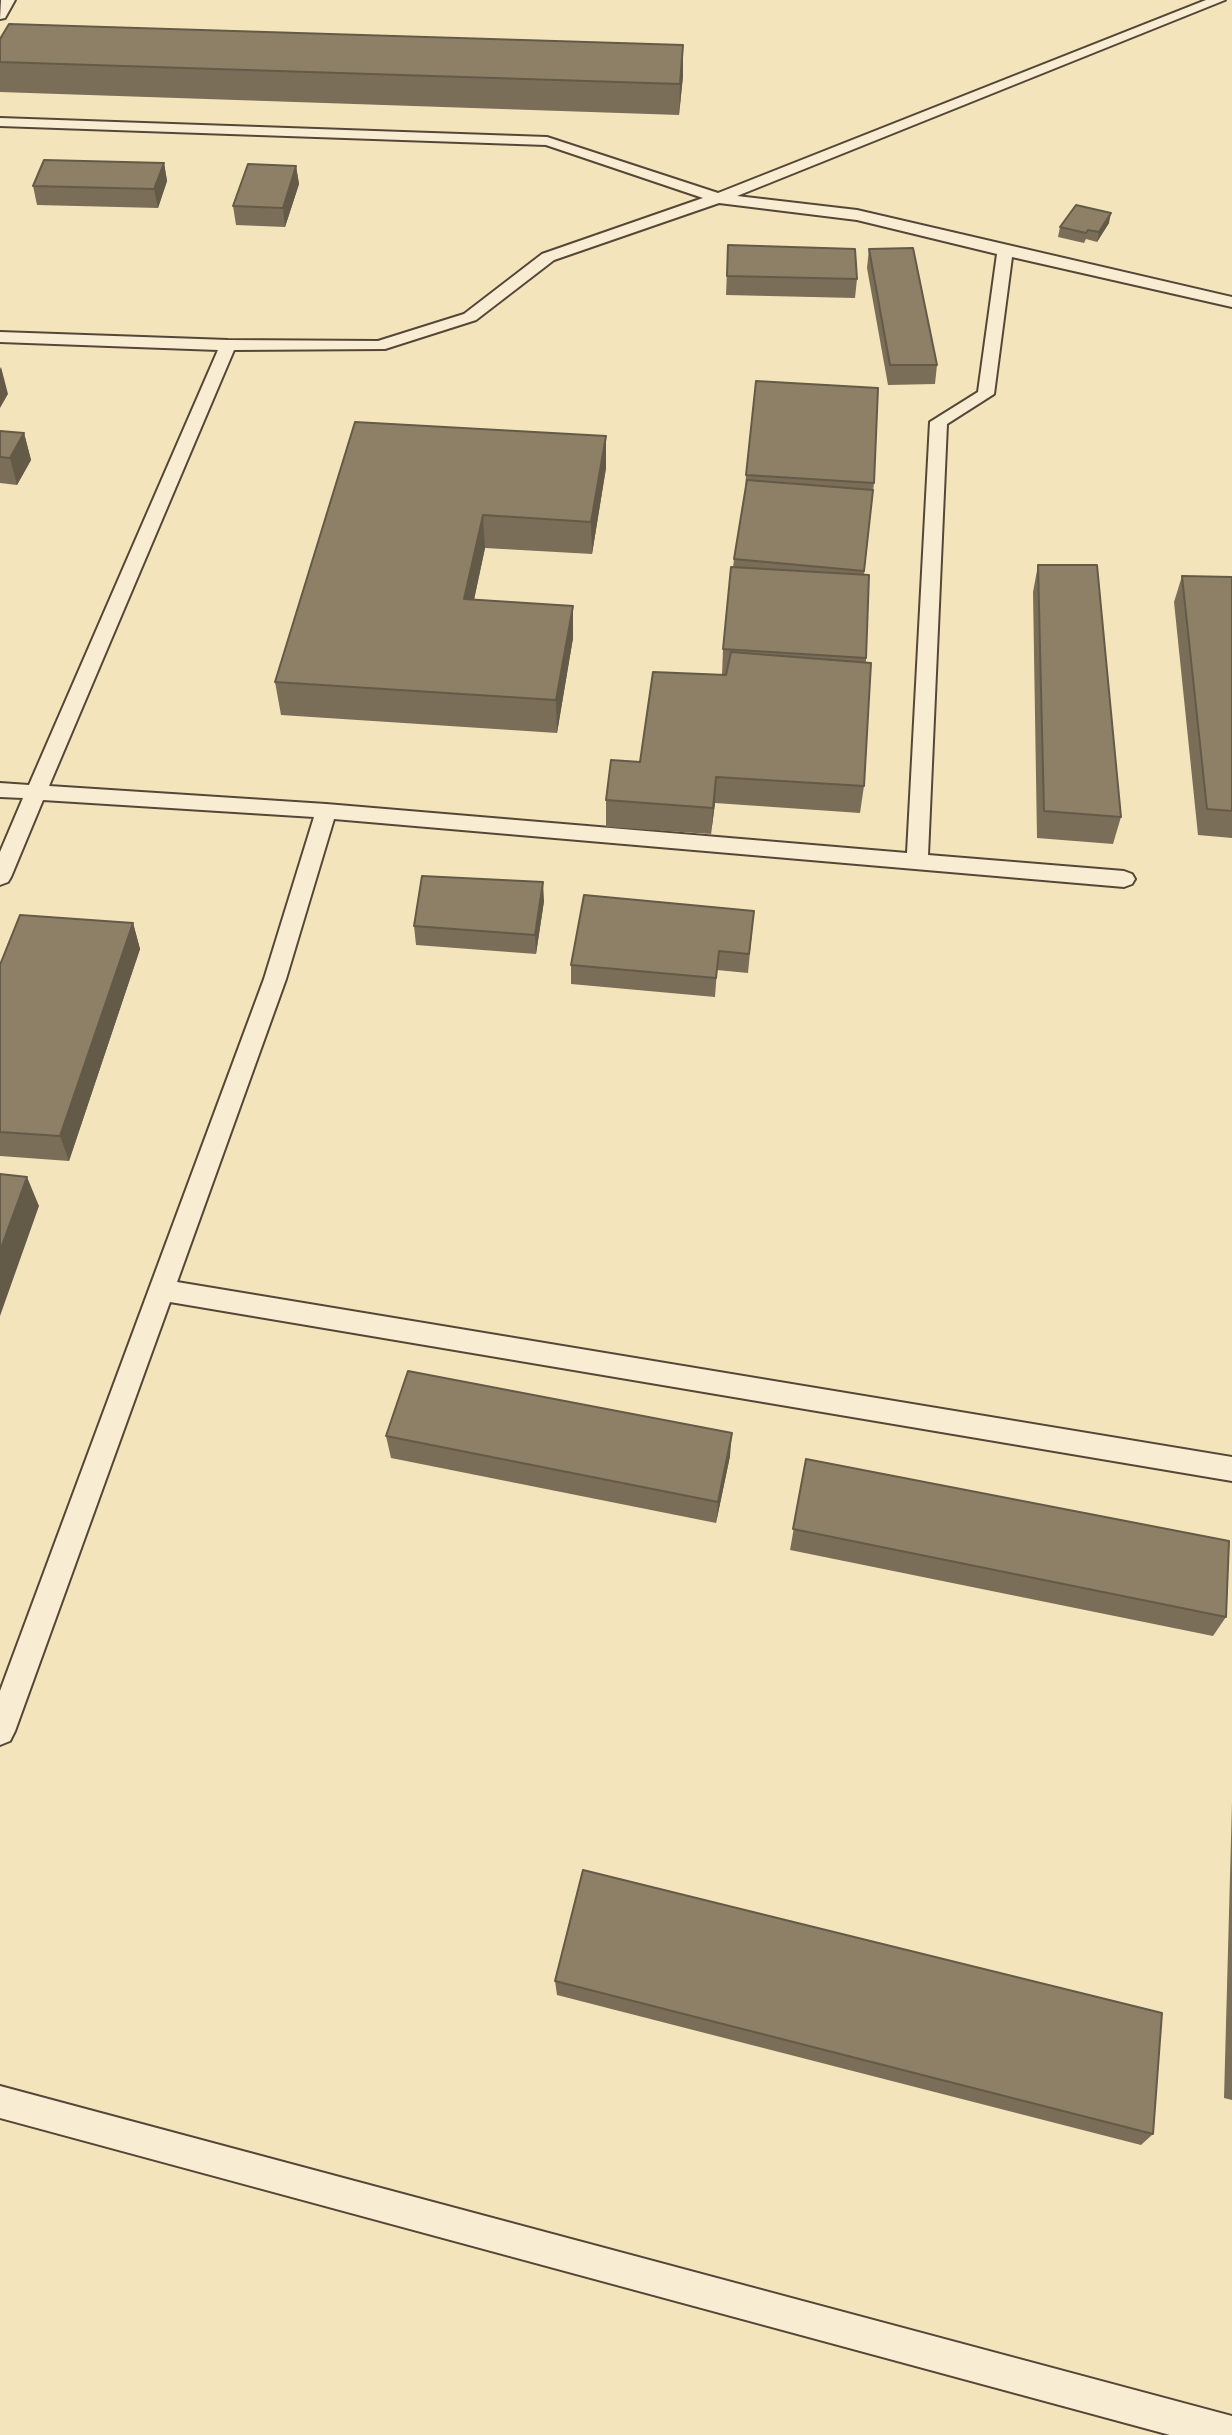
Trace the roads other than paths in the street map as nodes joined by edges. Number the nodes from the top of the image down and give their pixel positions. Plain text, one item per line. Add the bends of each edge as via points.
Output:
1 (8, 0) edge
2 (1218, 0) edge
3 (0, 15) edge
4 (0, 122) edge
5 (718, 198) junction
6 (1005, 251) junction
7 (1232, 302) edge
8 (0, 337) edge
9 (228, 345) junction
10 (0, 790) edge
11 (36, 793) junction
12 (326, 811) junction
13 (917, 861) junction
14 (0, 877) edge
15 (1124, 879) dead end
16 (161, 1290) junction
17 (1232, 1469) edge
18 (0, 1731) edge
19 (0, 2102) edge
20 (1232, 2434) edge

1 - 3 lane
2 - 5 lane
4 - 5 lane via 547,141
5 - 6 lane via 857,215
5 - 9 lane via 548,257 470,317 379,346
6 - 7 lane
6 - 13 lane via 986,394 939,422
8 - 9 lane
9 - 11 lane
10 - 11 lane
11 - 12 lane
11 - 14 lane
12 - 13 lane
12 - 16 lane via 275,979
13 - 15 lane
16 - 17 lane
16 - 18 lane
19 - 20 lane

